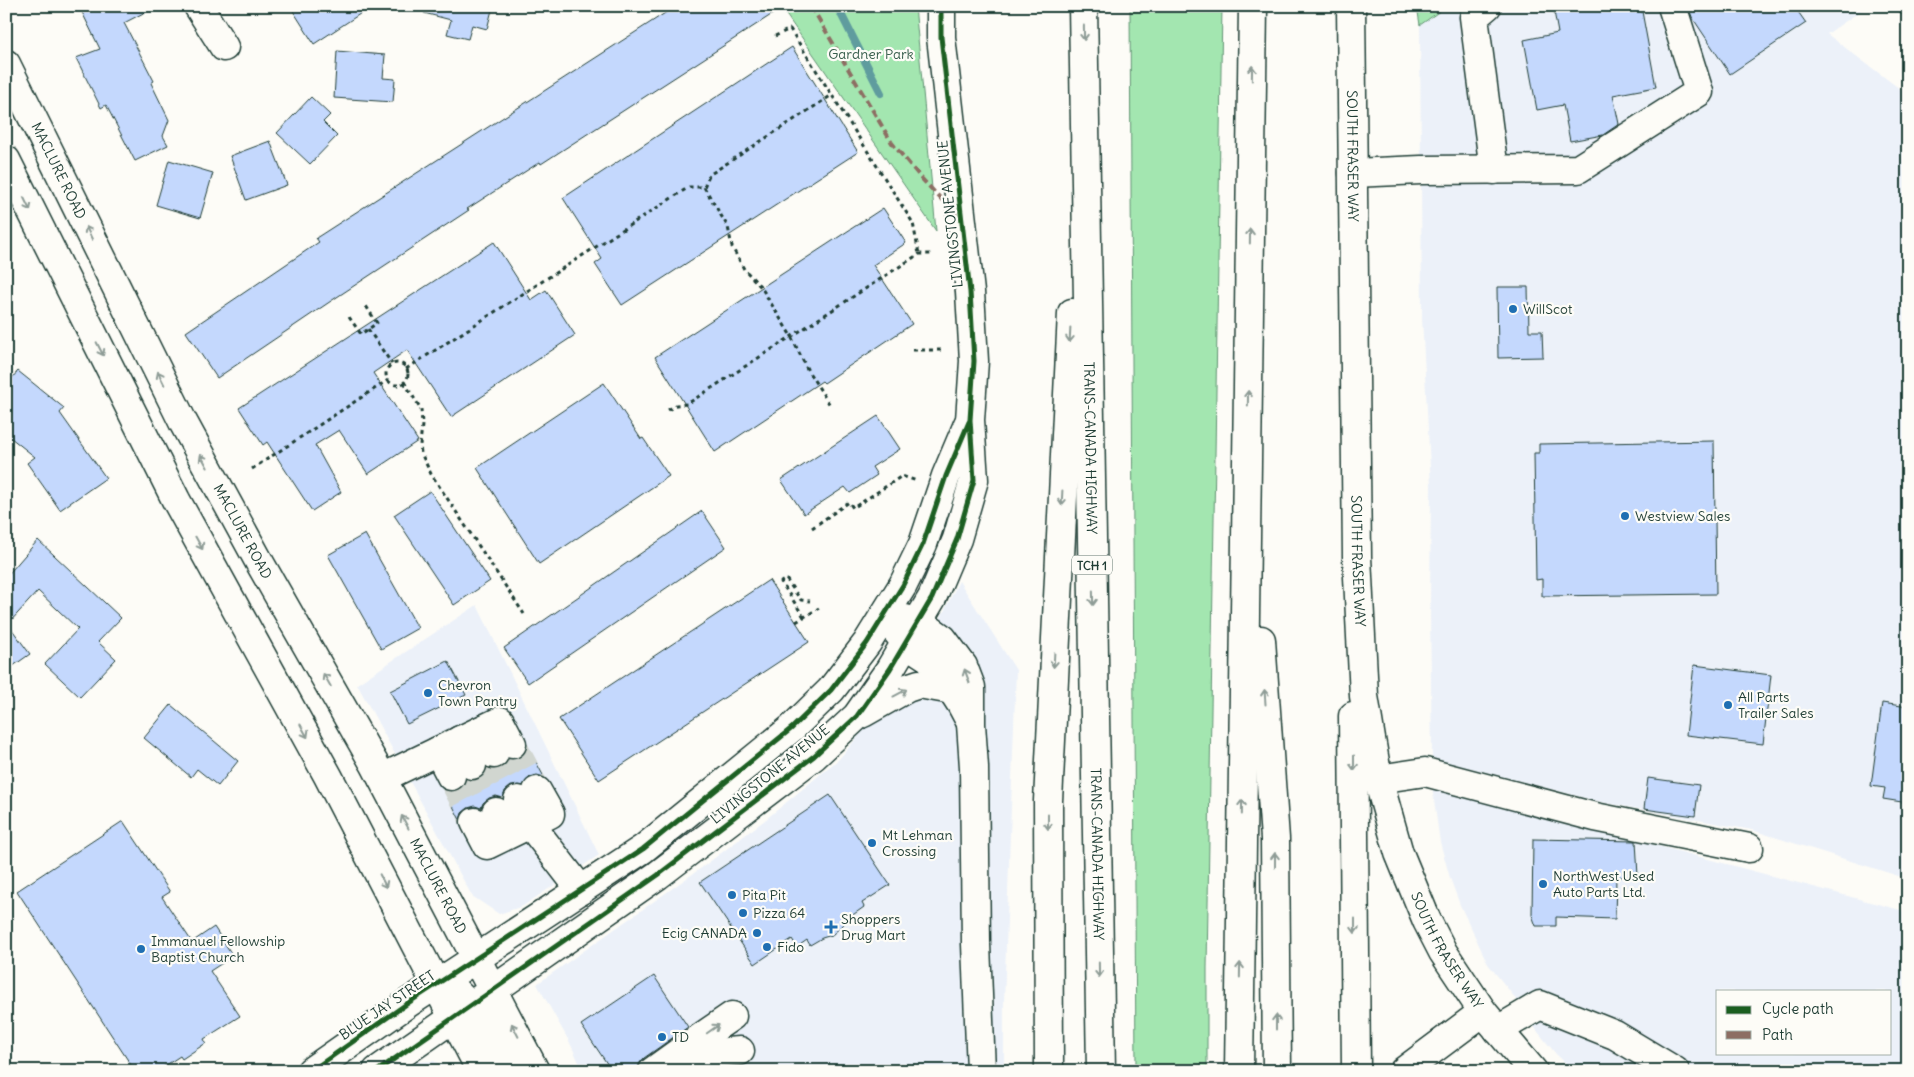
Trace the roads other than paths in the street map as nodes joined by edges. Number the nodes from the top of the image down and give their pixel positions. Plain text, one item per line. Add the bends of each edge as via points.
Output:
1 (198, 6) edge
2 (941, 6) edge
3 (1083, 6) edge
4 (1253, 6) edge
5 (1351, 6) edge
6 (1487, 6) edge
7 (1672, 6) edge
8 (224, 47) dead end
9 (1084, 59) junction
10 (6, 64) edge
11 (6, 160) edge
12 (1494, 170) junction
13 (1353, 173) junction
14 (970, 420) junction
15 (1247, 447) junction
16 (1357, 557) junction
17 (884, 615) junction
18 (913, 632) junction
19 (952, 690) junction
20 (857, 716) junction
21 (971, 724) junction
22 (460, 740) junction
23 (382, 778) junction
24 (1378, 779) junction
25 (511, 814) tunnel mouth
26 (1749, 848) dead end
27 (582, 890) junction
28 (477, 958) junction
29 (436, 985) junction
30 (493, 990) junction
31 (462, 1012) junction
32 (732, 1016) dead end
33 (1490, 1021) junction
34 (740, 1051) dead end
35 (689, 1054) edge
36 (311, 1071) edge
37 (377, 1071) edge
38 (481, 1071) edge
39 (508, 1071) edge
40 (535, 1071) edge
41 (653, 1071) edge
42 (981, 1071) edge
43 (1049, 1071) edge
44 (1101, 1071) edge
45 (1239, 1071) edge
46 (1277, 1071) edge
47 (1356, 1071) edge
48 (1404, 1071) edge
49 (1533, 1071) edge
50 (1675, 1071) edge

1 - 8 main road
2 - 14 main road, LIVINGSTONE AVENUE via 941,37 970,292 974,360
3 -> 9 main road, TRANS-CANADA HIGHWAY / TCH 1
15 -> 4 main road
5 - 13 main road, SOUTH FRASER WAY
6 - 12 main road via 1474,17
7 - 12 main road via 1699,92 1578,169
9 -> 43 main road via 1048,801
9 -> 44 main road, TRANS-CANADA HIGHWAY / TCH 1
23 -> 10 main road, MACLURE ROAD via 183,422
11 -> 29 main road via 176,500 328,776
12 - 13 main road
13 - 16 main road, SOUTH FRASER WAY
14 - 17 main road, LIVINGSTONE AVENUE via 946,476 923,544
14 - 18 main road, LIVINGSTONE AVENUE via 974,480 957,539 932,598
45 -> 15 main road
46 -> 15 main road via 1275,839
16 - 24 main road, SOUTH FRASER WAY via 1364,696
16 -> 47 main road via 1353,671
17 - 18 main road
17 - 27 main road, LIVINGSTONE AVENUE via 831,690 792,728 643,849
18 - 19 main road
18 - 20 main road, LIVINGSTONE AVENUE
21 -> 18 main road via 971,688 963,666 943,639
20 -> 19 main road via 919,684
19 - 21 main road
20 - 30 main road, LIVINGSTONE AVENUE via 814,756 741,814 658,876
21 - 42 main road
22 - 22 main road via 482,760 500,721
22 - 23 main road
28 -> 23 main road, MACLURE ROAD
24 - 26 main road via 1424,772 1595,817
24 - 33 main road, SOUTH FRASER WAY via 1399,854 1427,921 1443,952
25 - 27 main road
27 - 28 main road, LIVINGSTONE AVENUE
28 - 29 main road, BLUE JAY STREET
28 - 30 main road, MACLURE ROAD
29 - 31 main road
29 - 36 main road, BLUE JAY STREET
30 - 31 main road, LIVINGSTONE AVENUE
40 -> 30 main road, MACLURE ROAD
31 - 37 main road
31 - 38 main road
31 - 39 main road
35 -> 32 main road
33 - 48 main road
33 - 49 main road, SOUTH FRASER WAY
33 - 50 main road via 1540,1005 1616,1035
34 - 35 main road
35 - 41 main road

